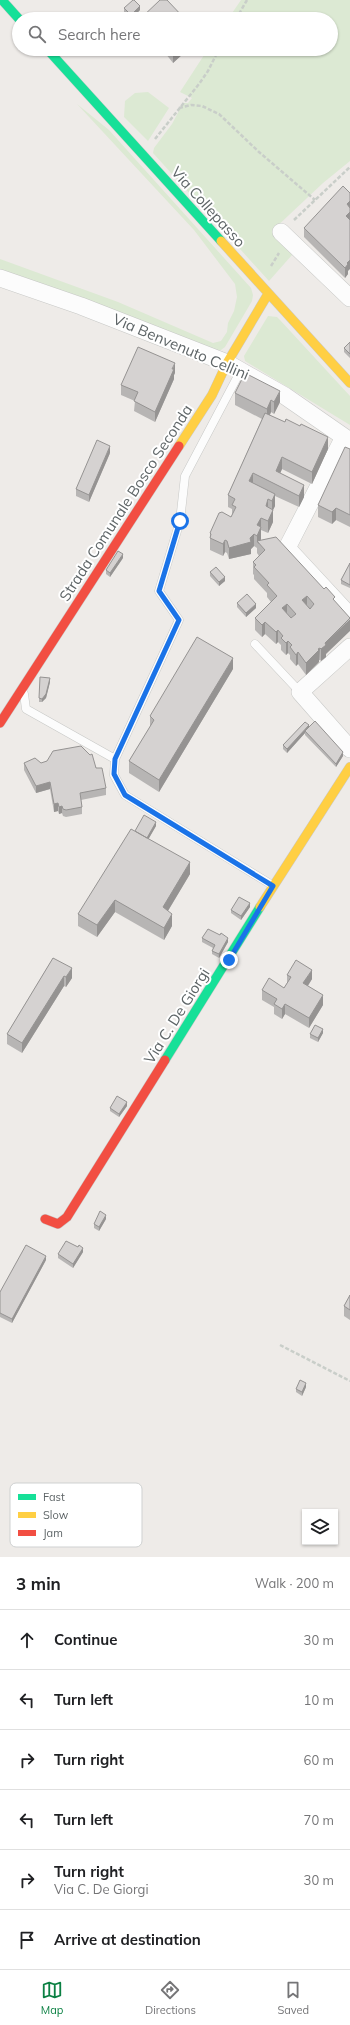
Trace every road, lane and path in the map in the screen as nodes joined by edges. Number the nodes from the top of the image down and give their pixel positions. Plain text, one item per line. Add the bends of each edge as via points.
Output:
1 (2, 0) edge
2 (247, 0) edge
3 (13, 12) edge
4 (240, 12) edge
5 (52, 56) edge
6 (216, 56) edge
7 (179, 108) junction
8 (144, 156) junction
9 (350, 167) edge
10 (315, 200) junction
11 (281, 232) junction
12 (0, 278) edge
13 (348, 291) edge
14 (268, 294) junction
15 (234, 366) junction
16 (350, 383) edge
17 (347, 439) edge
18 (350, 616) edge
19 (255, 644) dead end
20 (350, 647) edge
21 (23, 687) junction
22 (300, 692) junction
23 (0, 723) edge
24 (350, 749) edge
25 (115, 759) junction
26 (350, 767) edge
27 (273, 886) junction
28 (45, 1219) dead end
29 (280, 1344) dead end
30 (350, 1381) edge

1 - 3 street
2 - 4 path
5 - 8 street, Via Collepasso
6 - 7 path via 208,71
7 - 8 path
7 - 10 path via 202,106 219,114 289,180
8 - 14 street, Via Collepasso
9 - 10 path
10 - 11 path
11 - 13 street
11 - 14 path via 281,249 266,276
12 - 15 street, Via Benvenuto Cellini via 81,306
14 - 15 street, Strada Comunale Bosco Seconda
14 - 16 street, Via Collepasso
15 - 17 street, Via Benvenuto Cellini via 285,396
15 - 21 street, Strada Comunale Bosco Seconda via 212,394
15 - 25 lane via 185,476 180,521 159,591 179,620
17 - 18 street via 287,548
19 - 22 lane
20 - 22 street
21 - 23 street, Strada Comunale Bosco Seconda
21 - 25 lane via 26,709
22 - 24 street
25 - 27 lane via 114,774 125,795
26 - 27 street, Via C. De Giorgi
27 - 28 street, Via C. De Giorgi via 67,1217 58,1224
29 - 30 path

